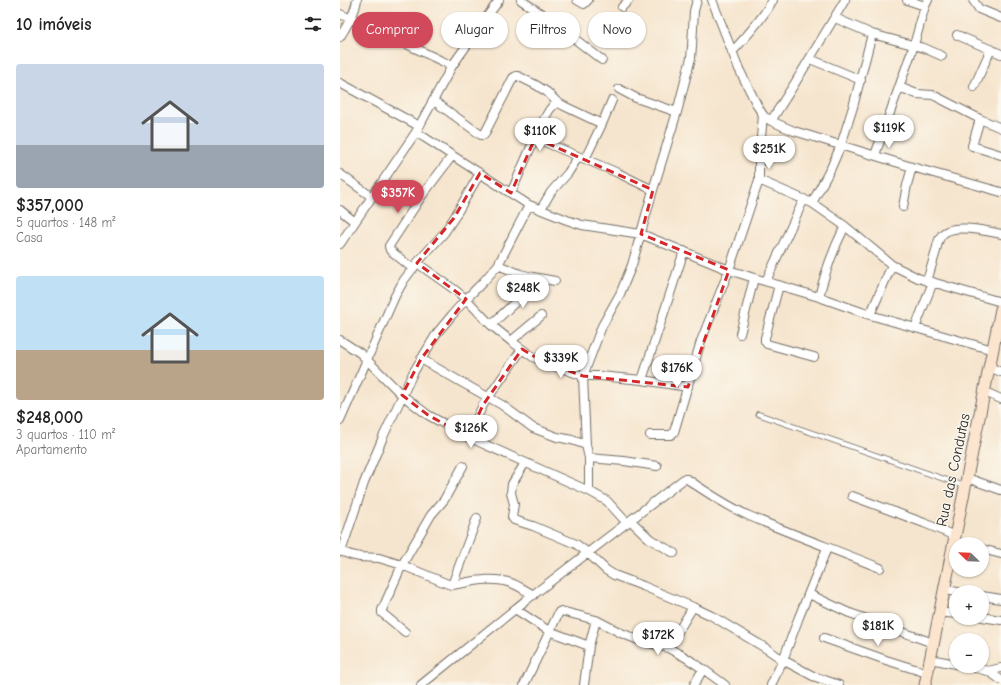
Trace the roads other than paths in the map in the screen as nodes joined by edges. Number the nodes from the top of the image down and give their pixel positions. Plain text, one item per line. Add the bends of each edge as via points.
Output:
1 (357, 0) edge
2 (499, 0) edge
3 (521, 0) edge
4 (577, 0) edge
5 (588, 0) edge
6 (629, 0) edge
7 (697, 0) edge
8 (712, 0) edge
9 (773, 0) edge
10 (845, 0) edge
11 (907, 0) edge
12 (973, 0) edge
13 (927, 3) edge
14 (622, 7) dead end
15 (340, 14) edge
16 (835, 18) junction
17 (1001, 18) edge
18 (350, 19) junction
19 (872, 34) junction
20 (957, 34) dead end
21 (340, 37) edge
22 (914, 45) junction
23 (991, 49) junction
24 (732, 52) junction
25 (1001, 54) edge
26 (942, 56) dead end
27 (810, 59) junction
28 (602, 60) dead end
29 (452, 66) junction
30 (861, 80) junction
31 (340, 83) edge
32 (899, 87) junction
33 (974, 87) dead end
34 (619, 90) dead end
35 (612, 100) dead end
36 (434, 101) junction
37 (557, 102) junction
38 (676, 112) junction
39 (764, 115) junction
40 (980, 119) junction
41 (771, 121) junction
42 (602, 124) junction
43 (1001, 128) edge
44 (418, 129) junction
45 (535, 138) junction
46 (841, 145) junction
47 (875, 155) junction
48 (1001, 155) edge
49 (452, 156) junction
50 (582, 158) junction
51 (912, 167) junction
52 (480, 173) junction
53 (340, 174) edge
54 (759, 180) junction
55 (653, 190) junction
56 (1001, 192) edge
57 (511, 193) junction
58 (372, 197) junction
59 (804, 199) junction
60 (812, 203) junction
61 (530, 205) junction
62 (903, 207) dead end
63 (340, 210) edge
64 (540, 210) junction
65 (355, 222) junction
66 (845, 226) junction
67 (641, 234) junction
68 (1001, 234) edge
69 (340, 244) edge
70 (684, 251) junction
71 (498, 264) junction
72 (892, 264) junction
73 (415, 266) junction
74 (729, 270) junction
75 (533, 277) junction
76 (754, 278) junction
77 (555, 281) dead end
78 (766, 281) junction
79 (930, 282) junction
80 (779, 285) junction
81 (819, 297) junction
82 (466, 299) junction
83 (1001, 302) edge
84 (870, 315) junction
85 (541, 316) dead end
86 (1000, 316) edge
87 (491, 325) junction
88 (915, 328) junction
89 (740, 334) dead end
90 (340, 340) edge
91 (511, 341) junction
92 (522, 349) junction
93 (992, 350) junction
94 (814, 357) dead end
95 (367, 359) junction
96 (420, 359) junction
97 (990, 367) junction
98 (1001, 372) edge
99 (583, 376) junction
100 (642, 380) junction
101 (688, 387) junction
102 (985, 392) junction
103 (402, 395) junction
104 (488, 397) junction
105 (1001, 399) edge
106 (758, 414) dead end
107 (340, 421) edge
108 (650, 435) dead end
109 (468, 437) junction
110 (586, 445) junction
111 (589, 458) junction
112 (525, 463) junction
113 (463, 466) dead end
114 (657, 466) dead end
115 (966, 482) junction
116 (1001, 490) edge
117 (589, 491) junction
118 (852, 496) dead end
119 (477, 518) dead end
120 (629, 522) junction
121 (949, 537) edge
122 (957, 537) edge
123 (827, 548) junction
124 (341, 551) edge
125 (989, 551) edge
126 (588, 553) junction
127 (674, 553) dead end
128 (1001, 554) edge
129 (402, 565) junction
130 (880, 568) dead end
131 (949, 570) edge
132 (452, 585) junction
133 (944, 590) junction
134 (949, 591) edge
135 (809, 594) junction
136 (534, 595) junction
137 (989, 597) edge
138 (1001, 599) edge
139 (693, 607) junction
140 (515, 609) junction
141 (939, 612) junction
142 (949, 613) edge
143 (989, 618) edge
144 (596, 620) junction
145 (1001, 620) edge
146 (549, 631) junction
147 (405, 632) dead end
148 (824, 638) dead end
149 (933, 643) junction
150 (590, 646) junction
151 (668, 648) junction
152 (930, 659) junction
153 (783, 660) junction
154 (949, 663) edge
155 (1001, 668) edge
156 (703, 669) junction
157 (989, 671) edge
158 (989, 672) edge
159 (928, 673) junction
160 (1001, 680) edge
161 (422, 685) edge
162 (524, 685) edge
163 (584, 685) edge
164 (694, 685) edge
165 (725, 685) edge
166 (771, 685) edge
167 (839, 685) edge
168 (925, 685) edge

1 - 18 street
2 - 29 street
3 - 28 street
4 - 5 street via 584,4
6 - 14 street
7 - 38 street via 690,58
8 - 24 street
9 - 24 street via 748,36
10 - 16 street
11 - 13 street
12 - 17 street via 979,9
13 - 22 street
15 - 18 street
16 - 19 street
16 - 27 street
18 - 21 street
18 - 29 street
19 - 22 street
19 - 30 street
20 - 23 street
22 - 26 street
22 - 32 street
23 - 25 street
23 - 33 street
24 - 39 street
27 - 30 street
27 - 41 street
29 - 36 street
30 - 46 street
31 - 44 street
32 - 40 street via 917,94 933,95
32 - 47 street
34 - 38 street
35 - 42 street
36 - 37 street via 480,135 484,134 516,76 541,88
36 - 44 street
37 - 42 street
37 - 45 street via 550,109
38 - 55 street
39 - 41 street
39 - 54 street
40 - 43 street
40 - 48 street via 972,146
41 - 46 street
42 - 50 street
44 - 49 street
44 - 58 street
45 - 50 street
45 - 57 street
46 - 47 street
46 - 60 street
47 - 51 street
49 - 52 street
49 - 73 street via 389,246 390,250
50 - 55 street
50 - 64 street via 551,192
51 - 56 street
51 - 62 street
52 - 57 street
52 - 73 street via 444,233
53 - 58 street
54 - 59 street
54 - 74 street
55 - 67 street
57 - 61 street
58 - 65 street
59 - 60 street
59 - 78 street
60 - 66 street
61 - 64 street
61 - 71 street
63 - 65 street
64 - 67 street via 582,225
65 - 69 street
66 - 72 street
66 - 81 street via 828,264
67 - 70 street
67 - 99 street via 632,265 620,294 602,326
68 - 79 street via 976,229 946,231 938,244
70 - 74 street
70 - 100 street
71 - 75 street
71 - 82 street
72 - 79 street
72 - 84 street
73 - 82 street
73 - 95 street via 395,296
74 - 76 street
74 - 101 street via 702,341
75 - 77 street
75 - 87 street via 530,287 524,294
76 - 78 street
76 - 89 street
78 - 80 street
79 - 83 street
79 - 88 street
80 - 81 street
80 - 94 street via 765,341
81 - 84 street
82 - 87 street
82 - 96 street via 437,333
84 - 88 street
85 - 91 street
86 - 93 street, Rua das Condutas
87 - 91 street
88 - 93 street
90 - 95 street
91 - 92 street
92 - 99 street via 542,361
92 - 104 street
93 - 97 street, Rua das Condutas
95 - 103 street
95 - 107 street
96 - 103 street
96 - 104 street
97 - 98 street
97 - 102 street, Rua das Condutas
99 - 100 street
99 - 110 street
100 - 101 street
101 - 108 street via 673,434
102 - 105 street
102 - 115 street, Rua das Condutas
103 - 109 street via 428,415
103 - 124 street via 364,482
104 - 109 street
104 - 110 street via 533,428
106 - 115 lane
109 - 112 street
110 - 111 street
111 - 114 street
111 - 117 street
112 - 117 street
112 - 126 street via 512,484 513,519 576,544
113 - 129 street
115 - 116 street
115 - 122 street, Rua das Condutas
117 - 120 street via 607,501
118 - 121 street via 924,523
119 - 132 street
120 - 123 street via 684,479 746,514
120 - 126 street
120 - 127 street via 650,539
123 - 130 street
123 - 135 street
124 - 129 street
125 - 128 street
126 - 136 street
126 - 139 street via 614,576
129 - 132 street
129 - 147 street via 382,613
131 - 133 street, Rua das Condutas
132 - 136 street via 483,580 496,581 510,583
133 - 134 street
133 - 141 street, Rua das Condutas
135 - 149 street via 847,612
135 - 153 street
136 - 140 street
137 - 138 street
139 - 151 street
139 - 153 street via 733,628
140 - 146 street
140 - 161 street
141 - 142 street
141 - 149 street, Rua das Condutas
143 - 145 street
144 - 146 street via 561,611
144 - 150 street
144 - 151 street via 641,641
146 - 150 street
146 - 162 street
148 - 159 street
149 - 152 street, Rua das Condutas
150 - 163 street
151 - 156 street
152 - 154 street
152 - 159 street, Rua das Condutas
153 - 166 street
153 - 167 street via 813,676
155 - 157 street
156 - 164 street
156 - 165 street
158 - 160 street
159 - 168 street, Rua das Condutas

